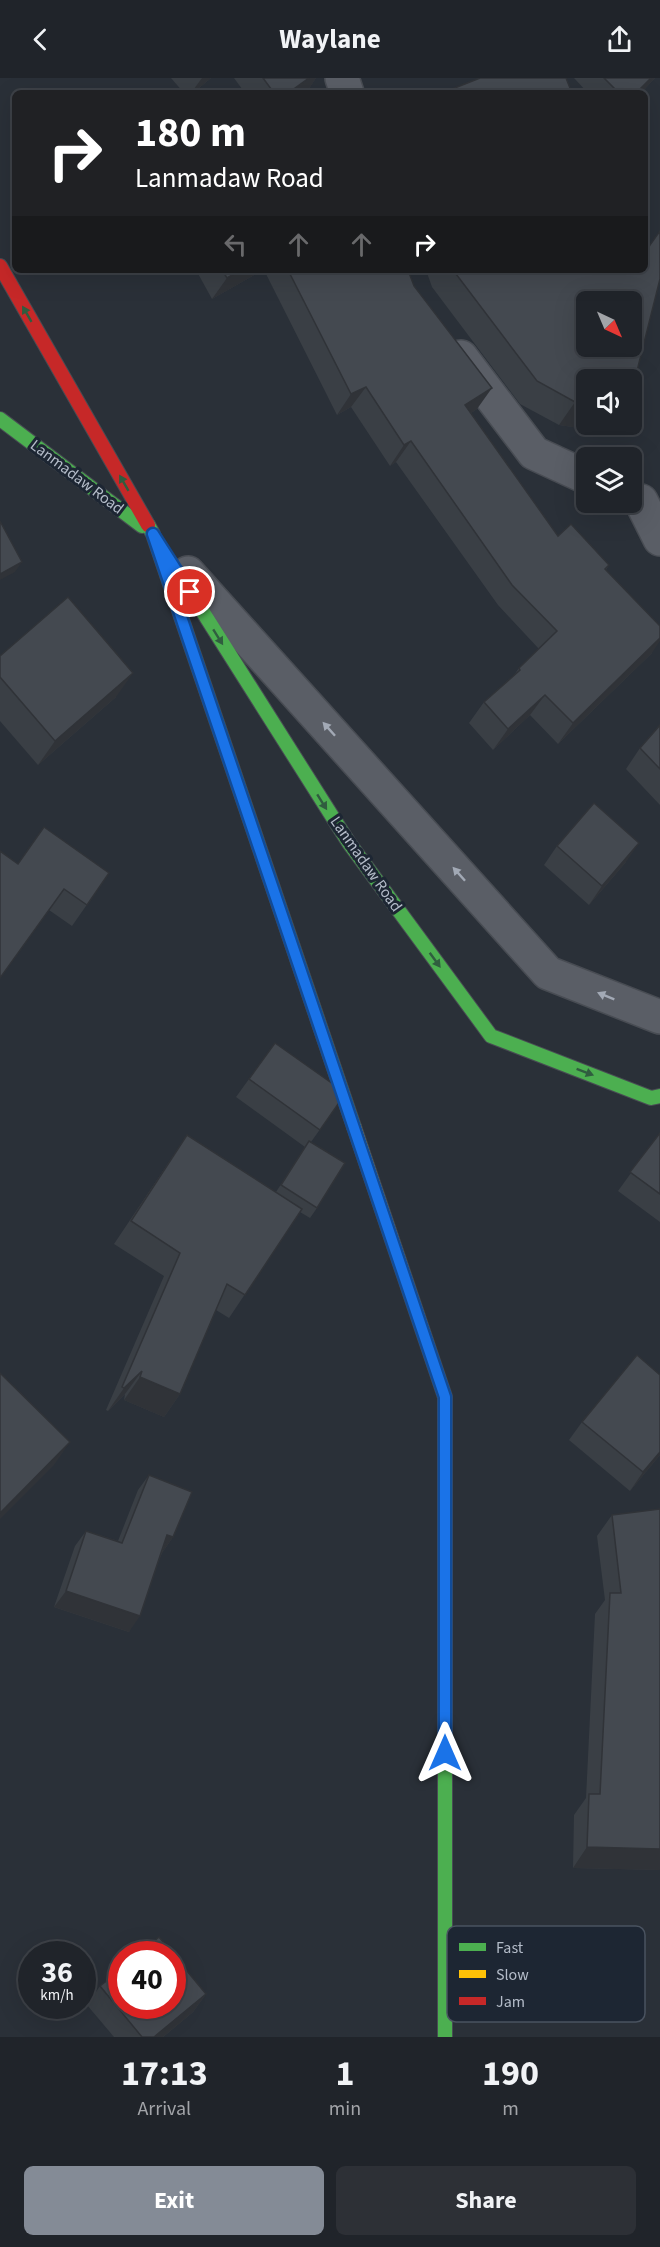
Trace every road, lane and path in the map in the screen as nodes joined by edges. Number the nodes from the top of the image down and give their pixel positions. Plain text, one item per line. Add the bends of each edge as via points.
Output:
1 (0, 266) edge
2 (443, 333) edge
3 (0, 419) edge
4 (576, 472) edge
5 (644, 499) edge
6 (153, 534) junction
7 (660, 539) edge
8 (660, 1017) edge
9 (660, 1096) edge
10 (445, 2037) edge

6 -> 1 street
2 - 4 street via 534,453
3 - 6 street, Lanmadaw Road
5 - 7 street
8 -> 6 street, Lanmadaw Road via 548,973
6 -> 9 street, Lanmadaw Road via 349,843 491,1036 651,1098
6 - 10 street via 445,1397

